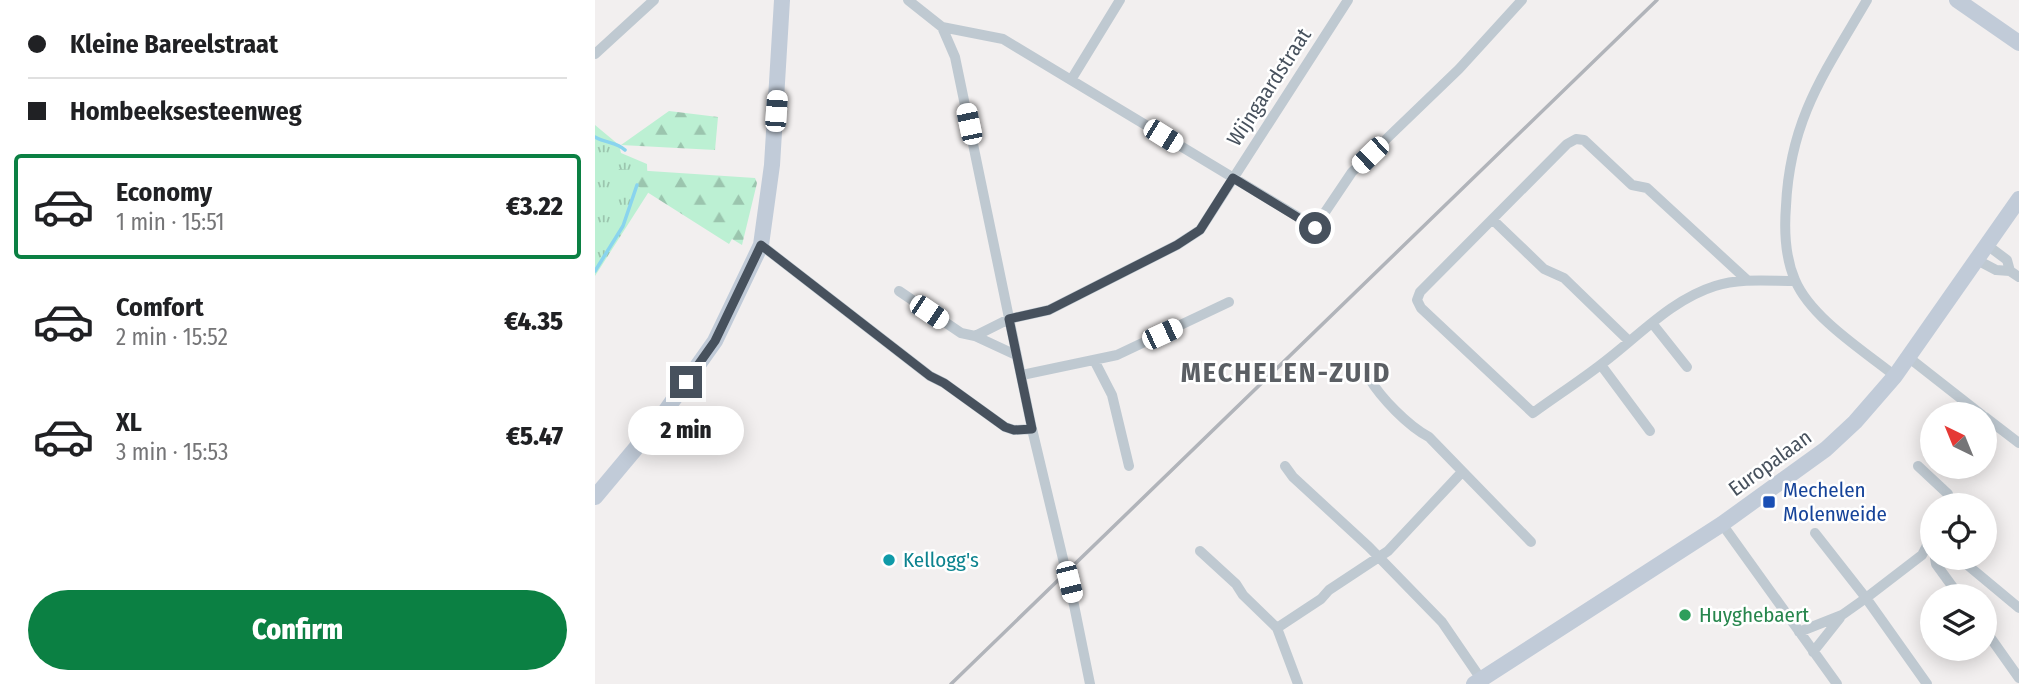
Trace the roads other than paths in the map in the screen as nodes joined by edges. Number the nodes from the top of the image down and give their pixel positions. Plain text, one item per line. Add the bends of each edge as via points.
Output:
1 (654, 0) edge
2 (782, 0) edge
3 (908, 0) edge
4 (1120, 0) edge
5 (1348, 0) edge
6 (1522, 0) edge
7 (1867, 0) edge
8 (1957, 0) edge
9 (942, 27) junction
10 (2019, 43) edge
11 (595, 54) edge
12 (1071, 80) junction
13 (1233, 178) junction
14 (2019, 199) edge
15 (1493, 220) junction
16 (761, 245) junction
17 (1987, 245) junction
18 (1977, 260) junction
19 (2015, 274) edge
20 (1747, 281) junction
21 (1795, 281) junction
22 (899, 291) dead end
23 (1229, 302) dead end
24 (1009, 319) junction
25 (1652, 323) junction
26 (975, 336) junction
27 (1629, 341) junction
28 (1016, 355) junction
29 (1908, 357) junction
30 (1094, 360) junction
31 (1601, 365) junction
32 (1687, 367) dead end
33 (1022, 375) junction
34 (1895, 376) junction
35 (1369, 378) dead end
36 (1965, 402) edge
37 (1997, 426) edge
38 (1032, 429) junction
39 (1650, 431) dead end
40 (2019, 443) edge
41 (1129, 466) dead end
42 (1285, 466) dead end
43 (1918, 467) dead end
44 (1462, 472) junction
45 (1947, 493) edge
46 (595, 497) edge
47 (1723, 524) junction
48 (1815, 533) dead end
49 (1531, 542) dead end
50 (1200, 551) dead end
51 (1920, 557) edge
52 (1378, 559) junction
53 (1973, 570) edge
54 (1866, 598) junction
55 (2019, 608) edge
56 (1842, 615) junction
57 (1276, 628) junction
58 (1799, 632) junction
59 (1997, 647) edge
60 (1813, 652) junction
61 (2019, 678) edge
62 (1477, 682) edge
63 (1090, 684) edge
64 (1298, 684) edge
65 (1837, 684) edge
66 (1927, 684) edge

1 - 11 street
2 - 16 street via 772,165
3 - 9 street
4 - 12 street
5 - 13 street, Wijngaardstraat
6 - 13 street via 1352,172 1315,228
7 - 21 street via 1821,79 1793,148 1785,215 1786,250
8 - 10 street
9 - 12 street via 1003,39
9 - 24 street via 955,57
12 - 13 street
13 - 24 street, Wijngaardstraat via 1200,230 1177,245 1049,310
14 - 17 street, Europalaan
15 - 20 street via 1567,145 1584,140 1632,185 1647,188
15 - 27 street via 1544,269 1564,278
15 - 31 street via 1420,292 1421,308 1533,413
16 - 38 street via 930,376 1005,427
16 - 46 street via 715,341 657,423
17 - 18 street, Europalaan
17 - 19 street via 2007,260
18 - 19 street
18 - 29 street, Europalaan
20 - 21 street
20 - 25 street via 1694,295
21 - 34 street via 1822,317
22 - 26 street via 961,333
23 - 30 street via 1117,355
24 - 26 street, Wijngaardstraat
24 - 28 street
25 - 27 street
25 - 32 street
26 - 28 street
27 - 31 street
28 - 33 street
29 - 34 street, Europalaan
29 - 36 street
30 - 33 street
30 - 41 street via 1112,395
31 - 39 street
33 - 38 street
34 - 47 street, Europalaan via 1826,449
35 - 44 street
37 - 40 street
38 - 63 street
42 - 52 street
43 - 45 street
44 - 49 street
44 - 52 street
47 - 58 street
47 - 62 street, Europalaan
48 - 54 street
50 - 57 street
51 - 54 street
52 - 57 street
52 - 62 street via 1442,622
53 - 55 street
54 - 56 street
54 - 66 street
56 - 58 street
56 - 60 street
57 - 64 street
58 - 60 street
59 - 61 street
60 - 65 street

